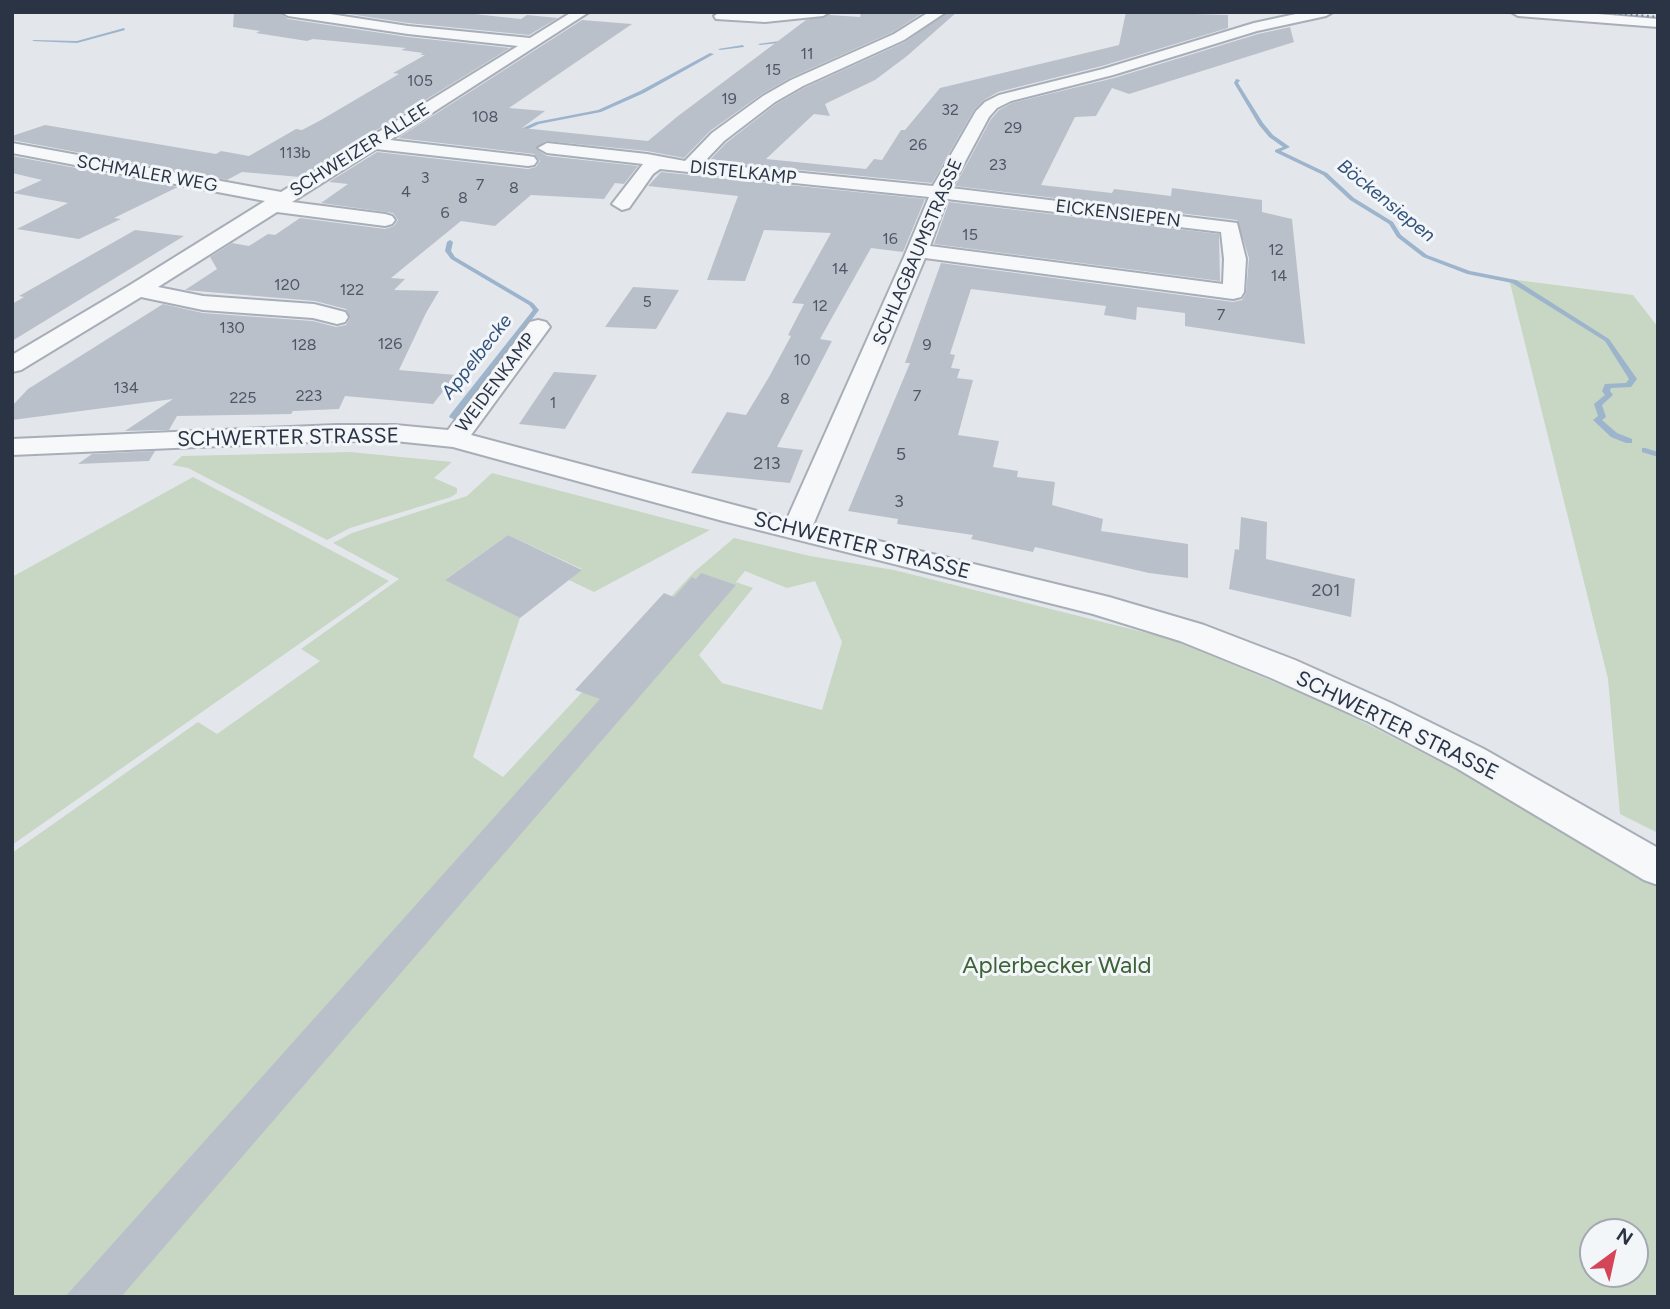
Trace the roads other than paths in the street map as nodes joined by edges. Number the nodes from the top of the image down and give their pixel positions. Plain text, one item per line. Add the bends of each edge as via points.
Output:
1 (288, 12) edge
2 (582, 12) edge
3 (824, 12) edge
4 (939, 12) edge
5 (1275, 12) edge
6 (1325, 12) edge
7 (1518, 12) edge
8 (1633, 12) edge
9 (721, 16) dead end
10 (1299, 17) junction
11 (1652, 22) edge
12 (533, 43) junction
13 (372, 143) junction
14 (12, 148) edge
15 (547, 148) dead end
16 (528, 161) dead end
17 (657, 163) junction
18 (689, 167) junction
19 (940, 192) junction
20 (276, 202) junction
21 (622, 204) dead end
22 (385, 220) dead end
23 (918, 251) junction
24 (138, 290) junction
25 (337, 317) dead end
26 (538, 327) dead end
27 (12, 365) edge
28 (455, 439) junction
29 (12, 447) edge
30 (797, 529) junction
31 (1658, 868) edge

1 - 12 street
2 - 12 street, SCHWEIZER ALLEE
3 - 9 street via 765,18
4 - 18 street via 899,37 769,99 718,137
5 - 10 street
6 - 10 street, SCHLAGBAUMSTRASSE
7 - 11 street
8 - 11 street
10 - 19 street, SCHLAGBAUMSTRASSE via 1004,98 982,115
12 - 13 street, SCHWEIZER ALLEE
13 - 16 street
13 - 20 street, SCHWEIZER ALLEE
14 - 20 street, SCHMALER WEG
15 - 17 street, DISTELKAMP
17 - 18 street, DISTELKAMP
17 - 21 street via 646,170
18 - 19 street, DISTELKAMP
19 - 23 street, SCHLAGBAUMSTRASSE
19 - 23 street, EICKENSIEPEN via 1230,228 1235,259 1233,292
20 - 22 street, SCHMALER WEG
20 - 24 street, SCHWEIZER ALLEE
23 - 30 street, SCHLAGBAUMSTRASSE
24 - 25 street via 214,305 314,311
24 - 27 street, SCHWEIZER ALLEE
26 - 28 street, WEIDENKAMP
28 - 29 street, SCHWERTER STRASSE via 336,433
28 - 30 street, SCHWERTER STRASSE
30 - 31 street, SCHWERTER STRASSE via 1085,601 1192,633 1379,712 1471,759

